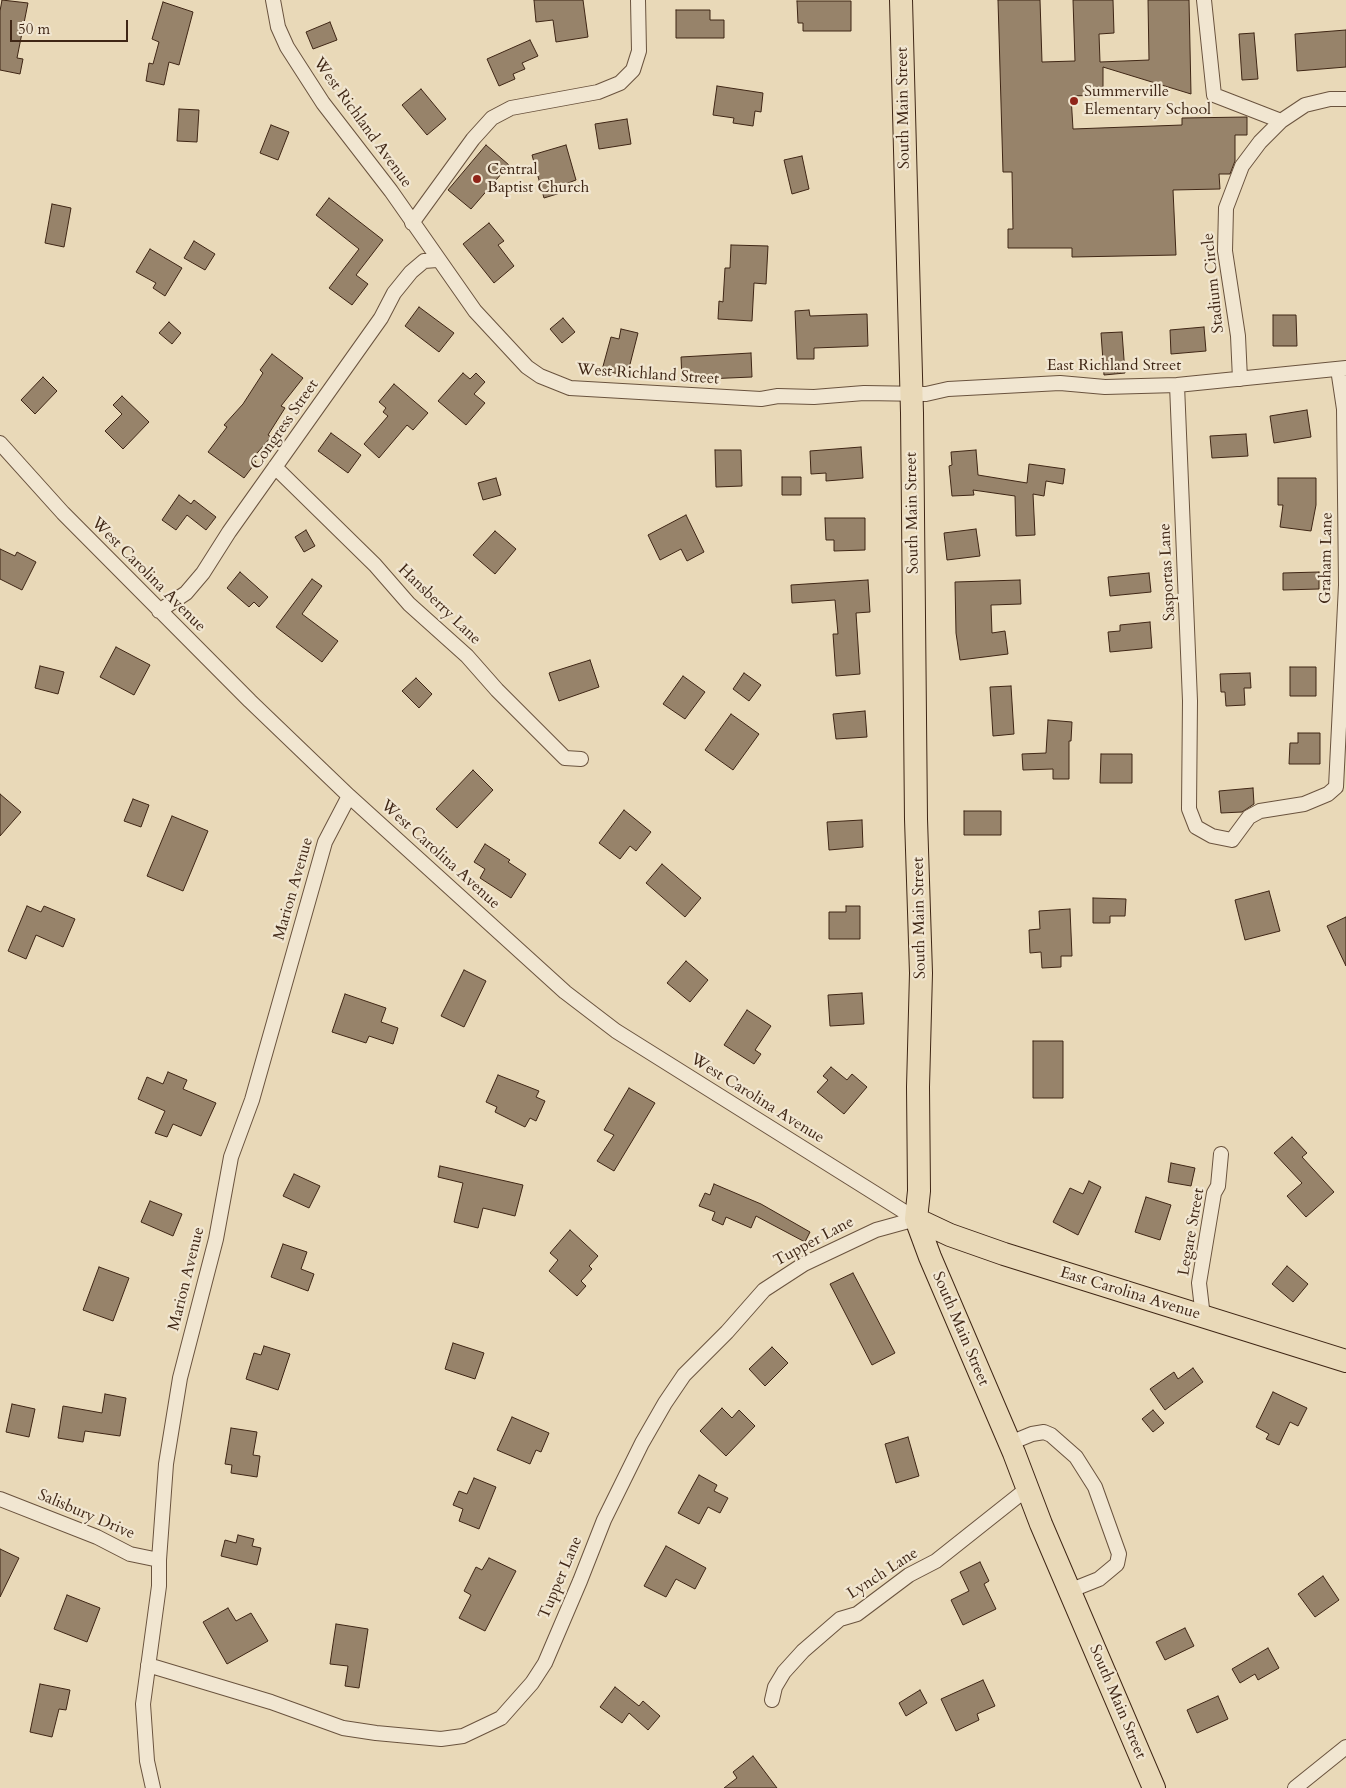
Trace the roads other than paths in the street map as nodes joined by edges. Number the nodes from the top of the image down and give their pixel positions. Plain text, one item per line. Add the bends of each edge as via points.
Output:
1 (274, 0) edge
2 (638, 0) edge
3 (901, 0) edge
4 (1204, 0) edge
5 (1346, 99) edge
6 (1281, 121) junction
7 (412, 223) junction
8 (437, 260) junction
9 (1342, 368) edge
10 (1240, 379) junction
11 (1177, 385) junction
12 (911, 394) junction
13 (0, 443) edge
14 (275, 467) junction
15 (1346, 505) edge
16 (159, 612) junction
17 (1338, 747) joint
18 (581, 759) dead end
19 (349, 796) junction
20 (1221, 1154) dead end
21 (916, 1219) junction
22 (1204, 1317) junction
23 (1346, 1361) edge
24 (1010, 1443) junction
25 (1028, 1488) junction
26 (0, 1499) edge
27 (159, 1560) junction
28 (1069, 1591) junction
29 (148, 1665) junction
30 (772, 1700) dead end
31 (1346, 1747) edge
32 (153, 1788) edge
33 (1154, 1788) edge
34 (1295, 1788) edge

1 - 7 street, West Richland Avenue via 278,27 287,47 323,103
2 - 7 street via 639,51 633,70 620,83 598,92 511,108 492,118
3 - 12 main road, South Main Street
4 - 6 street via 1214,96
5 - 6 street, Stadium Circle via 1305,105
6 - 10 street, Stadium Circle via 1242,166 1226,208 1225,251 1238,336
7 - 8 street, West Richland Avenue
8 - 12 street, West Richland Street via 474,311 527,367 570,388 742,399
8 - 14 street, Congress Street via 424,261 394,293 381,318
9 - 10 street, East Richland Street
9 - 15 street, Graham Lane
10 - 11 street, East Richland Street
11 - 12 street, East Richland Street via 1106,387 1060,383
11 - 17 street, Sasportas Lane via 1190,700 1189,809 1196,827 1212,836 1232,840 1249,817 1304,804 1328,794 1336,788
12 - 21 main road, South Main Street via 921,973
13 - 16 street, West Carolina Avenue via 40,490
14 - 16 street, Congress Street via 194,585
14 - 18 street, Hansberry Lane via 410,604 467,656 565,758
15 - 17 street, Graham Lane via 1346,585
16 - 19 street, West Carolina Avenue
19 - 21 street, West Carolina Avenue via 565,992 616,1031
19 - 27 street, Marion Avenue via 325,842 252,1100 231,1157 216,1239 180,1378 166,1464
20 - 22 street, Legare Street via 1199,1283
21 - 22 main road, East Carolina Avenue via 1004,1254
21 - 24 main road, South Main Street
21 - 29 street, Tupper Lane via 876,1230 804,1264 764,1290 684,1375 664,1402 604,1520 545,1663 501,1718 463,1736 441,1738 376,1733 343,1728 271,1702
22 - 23 main road, East Carolina Avenue
24 - 25 main road, South Main Street
24 - 28 street via 1044,1432 1076,1458 1095,1487 1119,1554 1117,1564 1099,1579
25 - 28 main road, South Main Street
25 - 30 street, Lynch Lane via 936,1561 908,1575 857,1614 840,1619 784,1672
26 - 27 street, Salisbury Drive via 97,1537 130,1554
27 - 29 street, Marion Avenue via 159,1586
28 - 33 main road, South Main Street
29 - 32 street, Marion Avenue via 143,1704 144,1732
31 - 34 street

